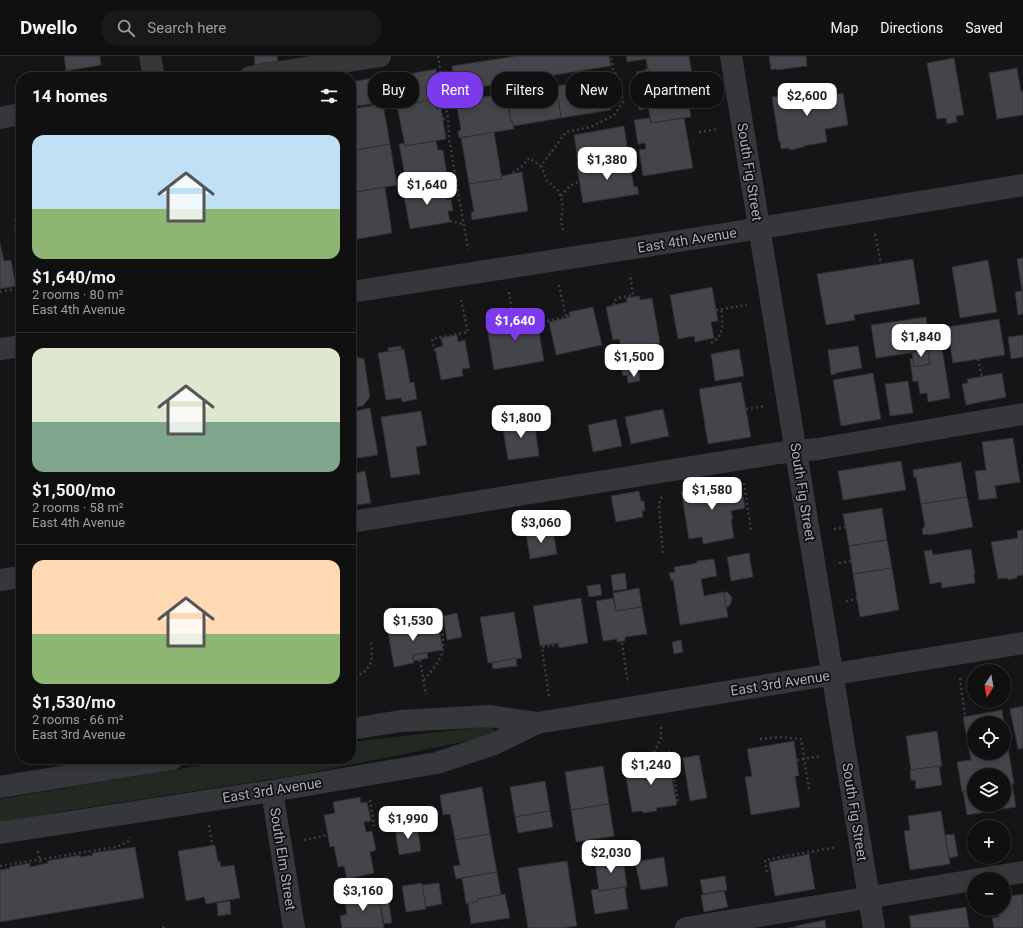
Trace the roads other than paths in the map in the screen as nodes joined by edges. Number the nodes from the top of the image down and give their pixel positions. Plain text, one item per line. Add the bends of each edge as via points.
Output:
1 (150, 56) edge
2 (380, 56) edge
3 (731, 56) edge
4 (153, 72) edge
5 (281, 72) edge
6 (16, 115) edge
7 (0, 118) edge
8 (1023, 185) edge
9 (759, 228) junction
10 (356, 291) edge
11 (16, 347) edge
12 (0, 349) edge
13 (1023, 414) edge
14 (796, 451) junction
15 (356, 521) edge
16 (16, 578) edge
17 (0, 580) edge
18 (1023, 643) edge
19 (833, 674) junction
20 (545, 722) junction
21 (356, 728) edge
22 (141, 764) edge
23 (0, 787) edge
24 (272, 790) junction
25 (0, 833) edge
26 (1023, 872) edge
27 (1011, 874) edge
28 (967, 881) edge
29 (869, 897) junction
30 (294, 928) edge
31 (686, 928) edge
32 (874, 928) edge

1 - 4 street
2 - 5 street
3 - 9 street, South Fig Street
6 - 7 street
8 - 9 street, East 4th Avenue
9 - 10 street, East 4th Avenue
9 - 14 street, South Fig Street
11 - 12 street
13 - 14 street
14 - 15 street
14 - 19 street, South Fig Street
16 - 17 street
18 - 19 street, East 3rd Avenue
19 - 20 street, East 3rd Avenue
19 - 29 street, South Fig Street
20 - 21 street, East 3rd Avenue via 489,716 401,721
20 - 24 street, East 3rd Avenue via 494,744 438,763
22 - 23 street
24 - 25 street, East 3rd Avenue
24 - 30 street, South Elm Street
26 - 27 street
28 - 29 street
29 - 31 street
29 - 32 street, South Fig Street

